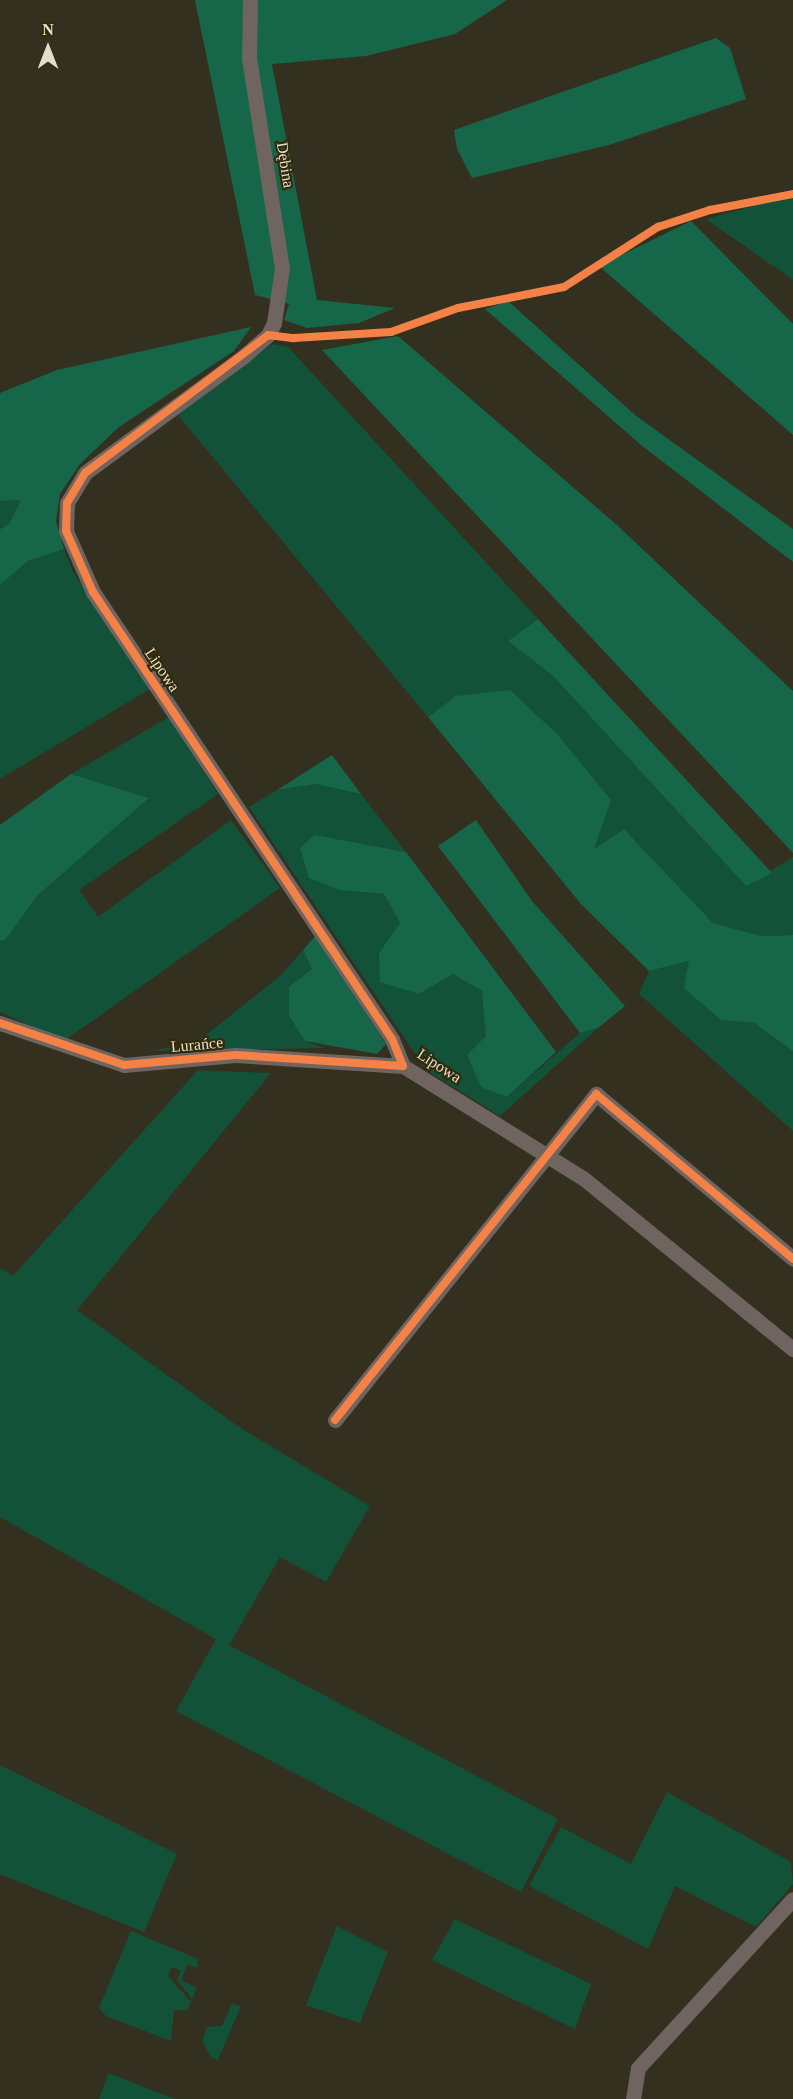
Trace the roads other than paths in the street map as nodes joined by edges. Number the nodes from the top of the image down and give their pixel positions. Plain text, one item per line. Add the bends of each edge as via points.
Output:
1 (250, 0) edge
2 (268, 335) joint
3 (0, 1023) edge
4 (403, 1066) junction
5 (550, 1154) junction
6 (793, 1259) edge
7 (793, 1349) edge
8 (335, 1420) dead end
9 (793, 1899) edge
10 (633, 2099) edge

1 - 2 street, Dębina via 249,58 282,268 279,305
2 - 4 street, Lipowa via 85,473 67,503 66,531 93,592 392,1039
3 - 4 street, Lurańce via 124,1065 236,1055
4 - 5 street, Lipowa
5 - 6 street via 596,1094
5 - 7 street, Lipowa
5 - 8 street
9 - 10 street via 733,1970 638,2068

